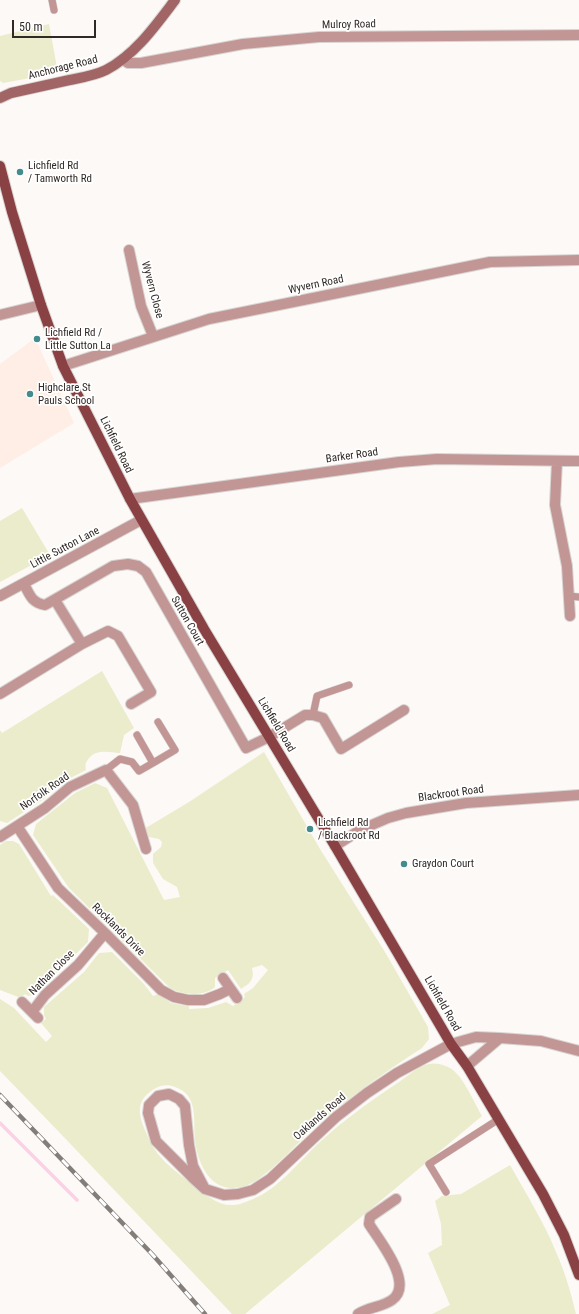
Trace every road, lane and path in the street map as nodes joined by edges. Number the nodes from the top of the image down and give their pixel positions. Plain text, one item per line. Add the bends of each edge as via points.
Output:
1 (52, 0) edge
2 (174, 0) edge
3 (54, 10) dead end
4 (579, 35) edge
5 (123, 59) junction
6 (0, 98) edge
7 (0, 166) edge
8 (129, 250) dead end
9 (579, 260) edge
10 (40, 305) junction
11 (0, 315) edge
12 (153, 336) junction
13 (63, 366) junction
14 (557, 461) junction
15 (579, 461) edge
16 (130, 500) junction
17 (141, 520) junction
18 (24, 584) junction
19 (0, 596) edge
20 (574, 596) edge
21 (55, 600) junction
22 (570, 616) dead end
23 (82, 644) junction
24 (349, 685) dead end
25 (0, 694) edge
26 (131, 704) dead end
27 (404, 710) dead end
28 (313, 715) junction
29 (158, 722) dead end
30 (137, 735) dead end
31 (269, 737) junction
32 (153, 764) junction
33 (106, 770) junction
34 (579, 794) edge
35 (17, 826) junction
36 (0, 837) edge
37 (335, 846) junction
38 (146, 849) dead end
39 (105, 933) junction
40 (223, 978) dead end
41 (230, 989) junction
42 (236, 998) dead end
43 (22, 1002) dead end
44 (500, 1038) junction
45 (451, 1044) junction
46 (579, 1051) edge
47 (466, 1066) junction
48 (499, 1119) junction
49 (205, 1188) junction
50 (446, 1192) dead end
51 (396, 1199) dead end
52 (579, 1275) edge
53 (358, 1314) edge

1 - 3 lane
2 - 5 street, Anchorage Road via 155,27
4 - 5 street, Mulroy Road via 318,37 243,44 141,63 128,63
5 - 6 street, Anchorage Road via 87,77 11,93
7 - 10 main road, Lichfield Road
8 - 12 street, Wyvern Close via 141,306
9 - 12 street, Wyvern Road via 490,262 209,319
10 - 11 street
10 - 13 main road, Lichfield Road
12 - 13 street, Wyvern Road
13 - 16 main road, Lichfield Road
14 - 15 street, Barker Road
14 - 16 street, Barker Road via 437,459 399,462
14 - 20 street via 555,505
16 - 17 main road, Lichfield Road
17 - 18 street, Little Sutton Lane
17 - 31 main road, Lichfield Road
18 - 19 street, Little Sutton Lane
18 - 21 street, Sutton Court via 32,599 38,604 45,605
20 - 22 street
21 - 23 street
21 - 31 street, Sutton Court via 113,566 138,566 146,572 246,748
23 - 25 street
23 - 26 street via 108,630 118,636 151,692
24 - 28 lane via 317,696
27 - 28 street via 341,749 322,718
28 - 31 street via 305,715
29 - 32 lane via 176,750
30 - 32 lane
31 - 37 main road, Lichfield Road
32 - 33 lane via 139,771 132,762 120,759
33 - 35 street, Norfolk Road via 70,787 45,808
33 - 38 street via 133,805
34 - 37 street, Blackroot Road via 466,803 406,813 360,830
35 - 36 street, Norfolk Road
35 - 39 street, Rocklands Drive via 58,888
37 - 45 main road, Lichfield Road
39 - 41 street, Rocklands Drive via 161,990 174,998 204,1000
39 - 43 street, Nathan Close via 78,966 45,995 35,1015
40 - 41 street
41 - 42 street
44 - 45 street, Oaklands Road via 476,1037
44 - 46 street, Oaklands Road via 540,1041
44 - 47 street
45 - 47 main road, Lichfield Road
45 - 49 street, Oaklands Road via 397,1073 367,1093 336,1117 270,1179 253,1190 224,1195
47 - 48 main road, Lichfield Road
48 - 50 lane via 429,1164
48 - 52 main road, Lichfield Road via 543,1194 564,1236
49 - 49 street, Oaklands Road via 156,1141 148,1113 149,1105 158,1096 169,1094 185,1106 188,1144 194,1166
51 - 53 street via 370,1217 369,1224 398,1271 399,1292 391,1302

